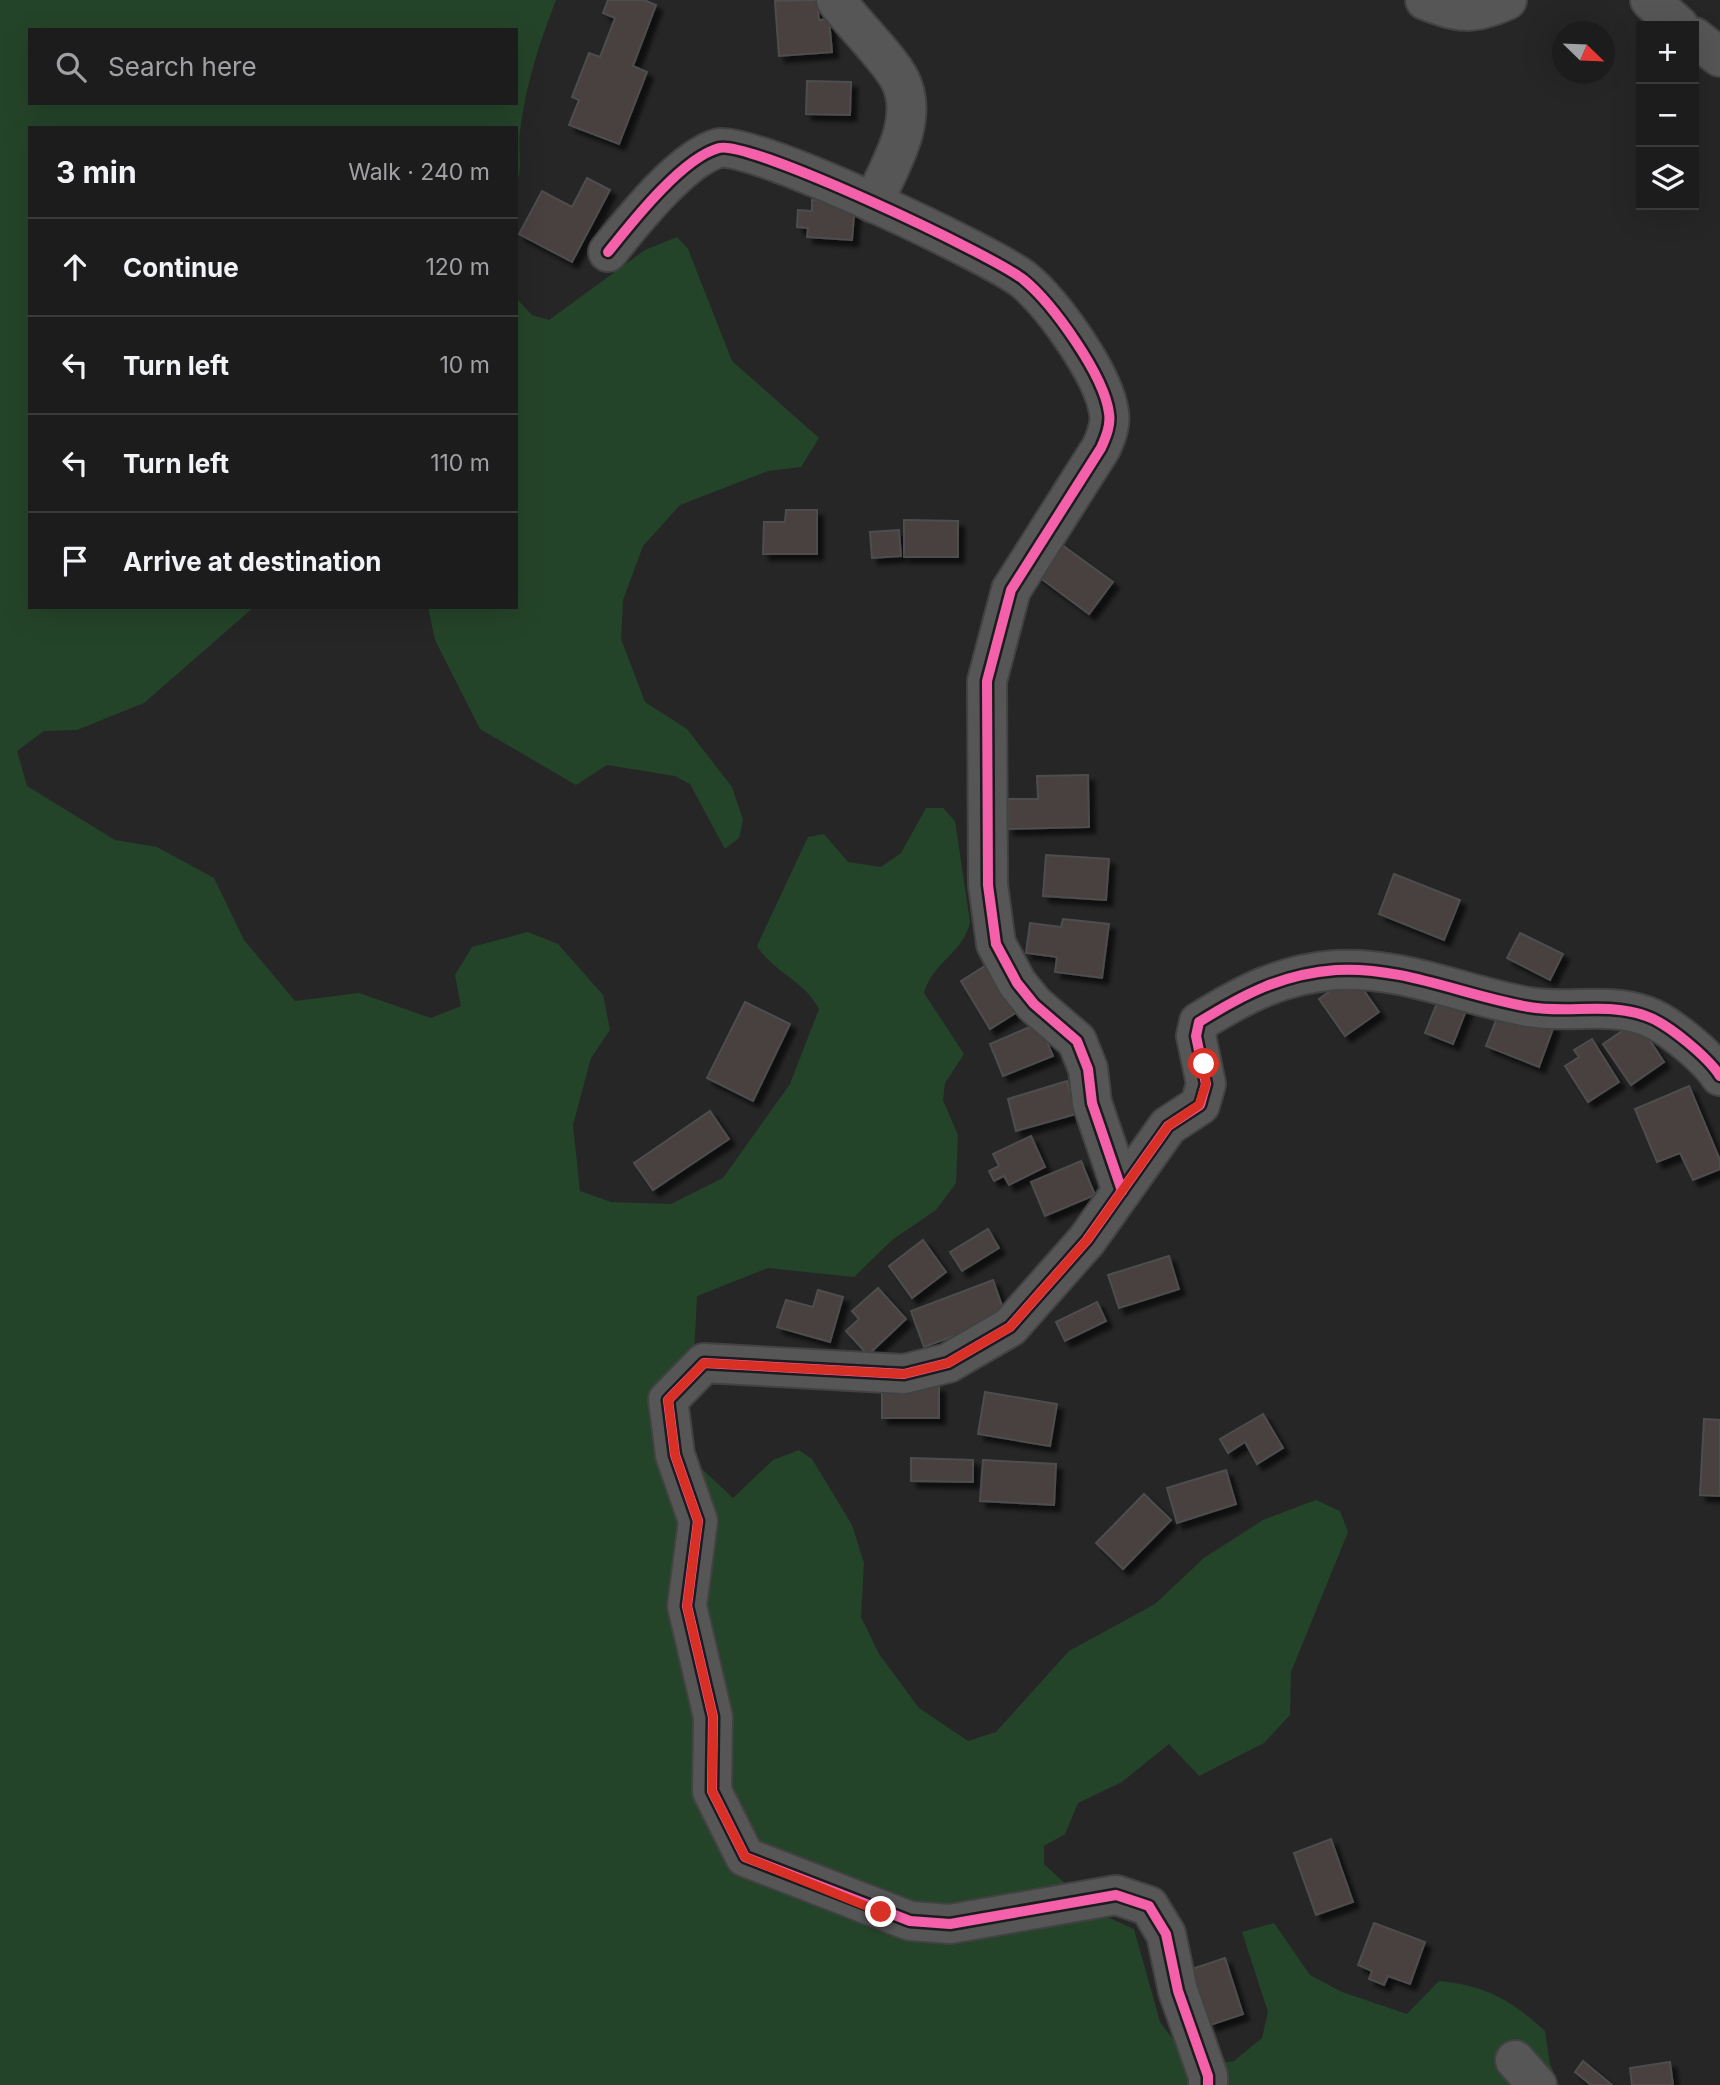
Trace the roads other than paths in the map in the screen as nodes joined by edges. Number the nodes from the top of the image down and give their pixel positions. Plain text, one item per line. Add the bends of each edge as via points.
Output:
1 (836, 0) edge
2 (1425, 0) edge
3 (1507, 0) edge
4 (1650, 0) edge
5 (1673, 21) edge
6 (1699, 41) edge
7 (1720, 57) edge
8 (873, 203) junction
9 (608, 252) dead end
10 (1718, 1079) edge
11 (1122, 1191) junction
12 (1208, 2085) edge

1 - 8 street via 900,80 907,109 902,139
2 - 3 street via 1448,10 1481,12
4 - 5 street
6 - 7 street
8 - 9 street via 783,165 722,147 695,160 656,196
8 - 11 street via 1023,279 1088,362 1106,397 1110,415 1101,449 1011,590 986,681 988,885 996,944 1017,983 1077,1041
10 - 11 street via 1684,1041 1647,1016 1601,1008 1532,1008 1384,972 1336,970 1295,977 1251,989 1199,1022 1196,1036 1206,1084 1199,1105 1168,1126
11 - 12 street via 1087,1240 1010,1327 948,1363 904,1374 704,1363 668,1400 675,1455 698,1521 687,1606 713,1717 712,1791 745,1857 910,1921 950,1924 1116,1895 1149,1906 1166,1934 1178,1991

